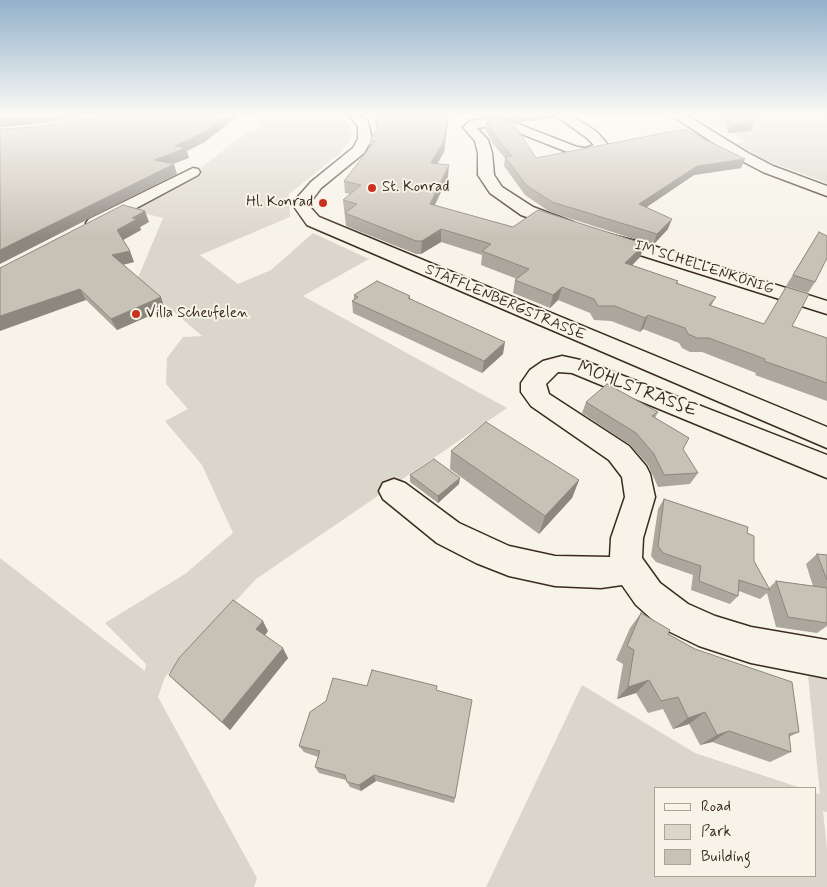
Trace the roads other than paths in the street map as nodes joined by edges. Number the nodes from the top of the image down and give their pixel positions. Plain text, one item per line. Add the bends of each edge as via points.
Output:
1 (351, 156) edge
2 (485, 156) edge
3 (745, 156) edge
4 (193, 172) dead end
5 (827, 191) edge
6 (79, 231) edge
7 (827, 308) edge
8 (827, 438) edge
9 (827, 467) edge
10 (394, 490) dead end
11 (630, 569) junction
12 (827, 659) edge

1 - 8 street, STAFFLENBERGSTRASSE via 304,199 303,208 313,221
2 - 7 street, IM SCHELLENKÖNIG via 484,170 496,190 537,215
3 - 5 street via 761,166
4 - 6 street
9 - 11 street, MOHLSTRASSE via 577,366 551,366 533,383 536,396 619,453 636,474 640,497 627,538
10 - 11 street via 448,533 509,561 570,572
11 - 12 street, MOHLSTRASSE via 638,583 659,605 694,626 742,643

